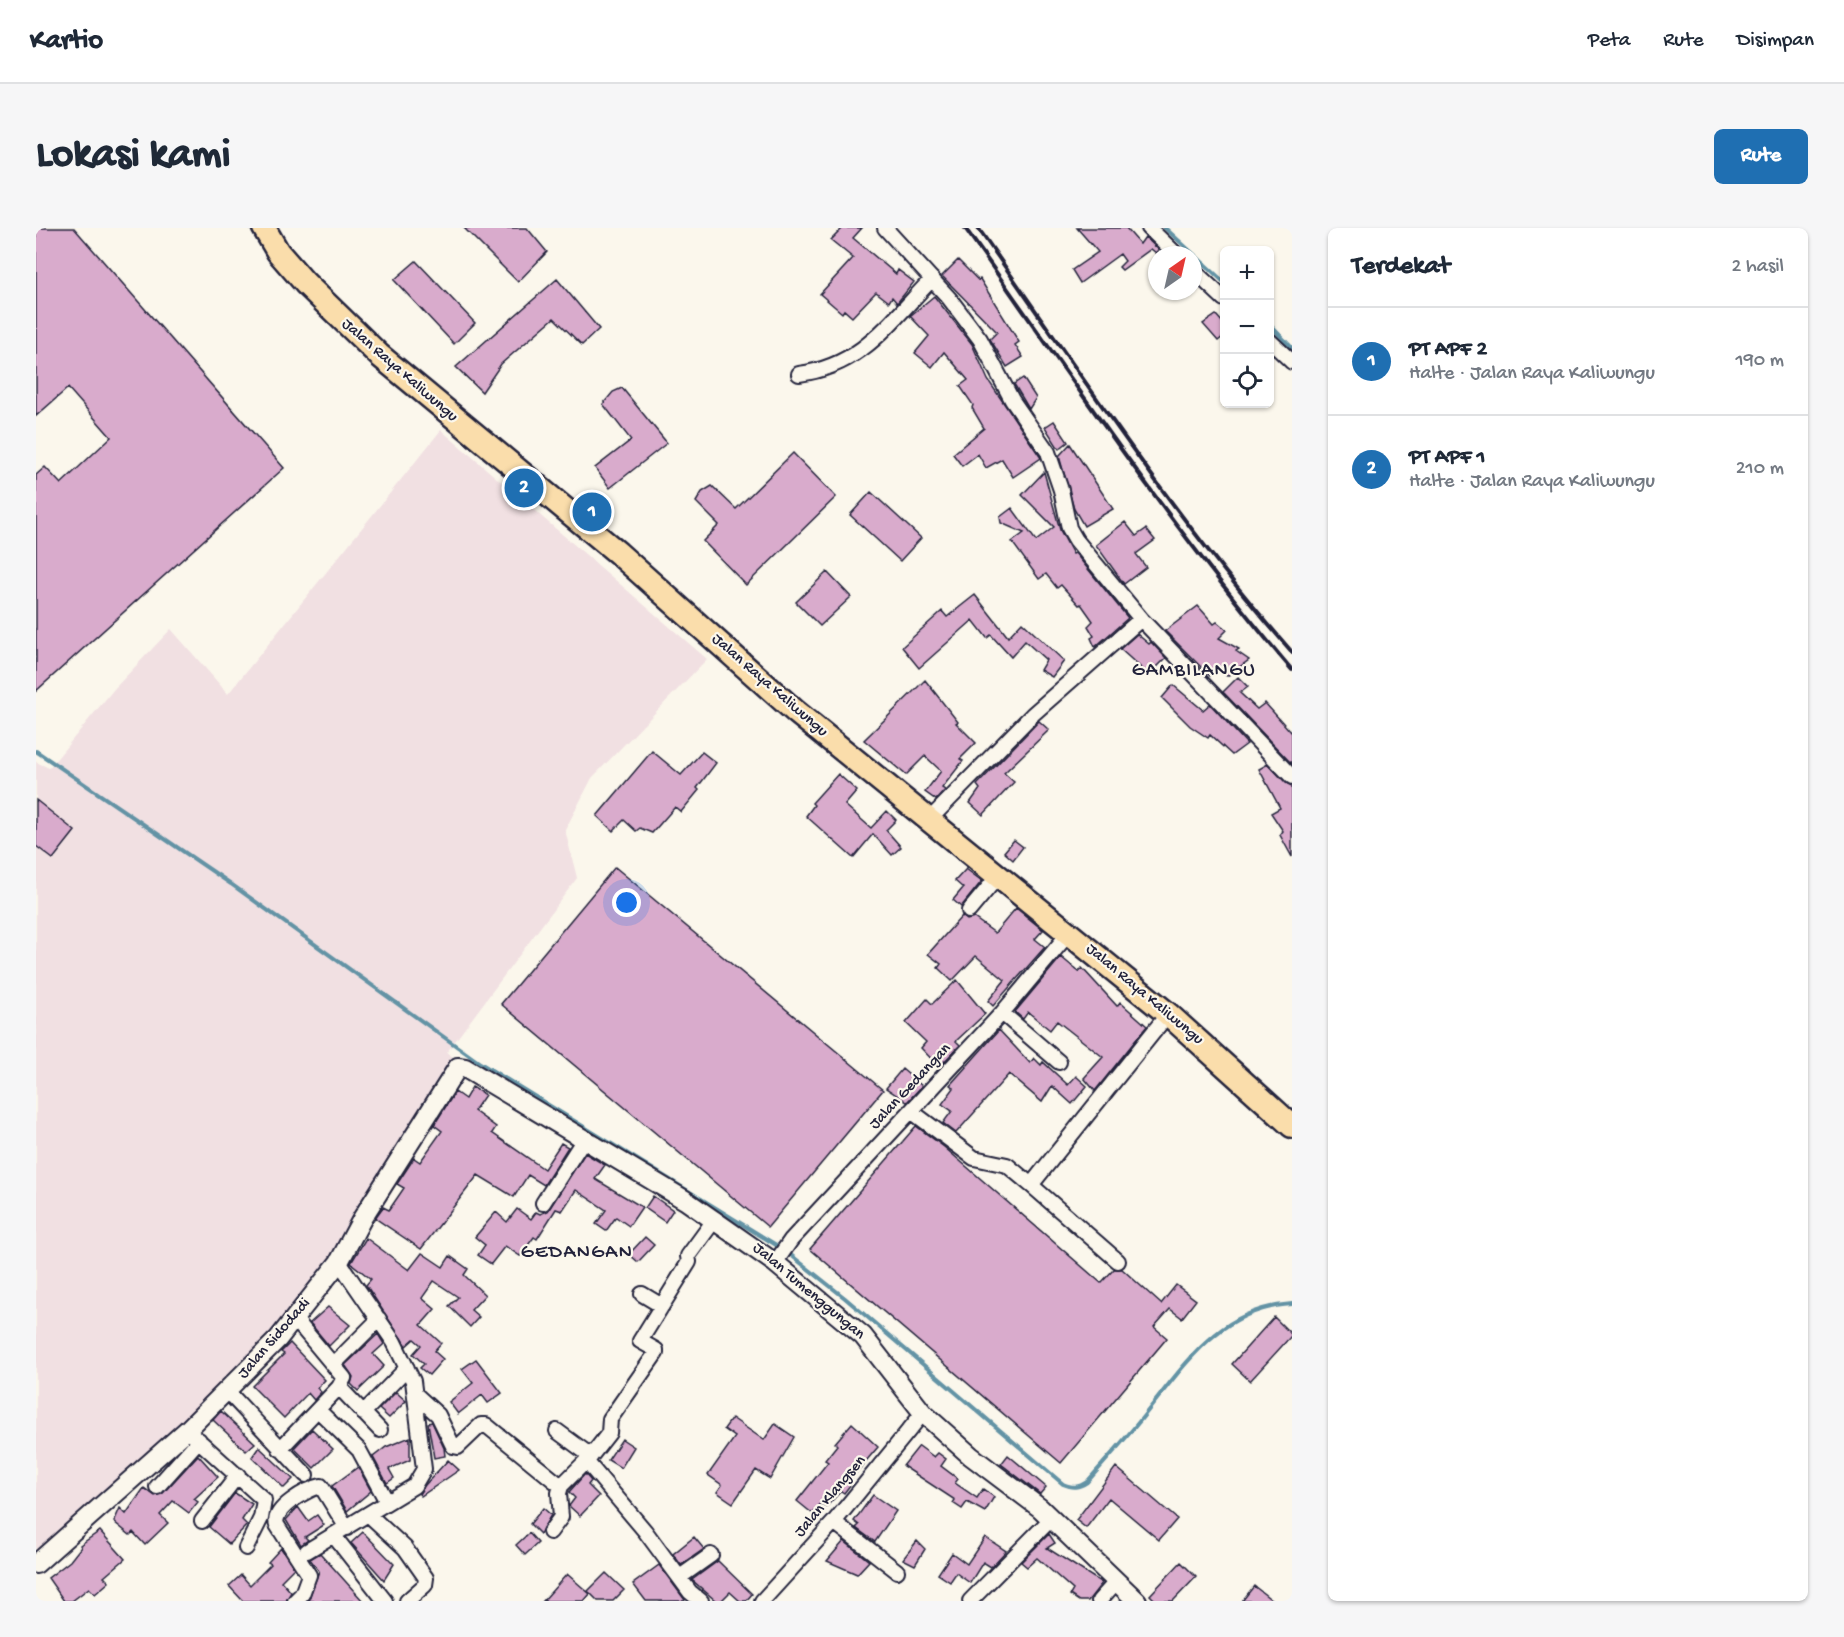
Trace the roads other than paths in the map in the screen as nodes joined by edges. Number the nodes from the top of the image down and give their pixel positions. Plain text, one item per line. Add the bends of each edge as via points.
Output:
1 (264, 228) edge
2 (885, 228) edge
3 (1149, 228) edge
4 (1168, 246) edge
5 (1202, 278) edge
6 (932, 279) junction
7 (1220, 295) edge
8 (1274, 346) edge
9 (1292, 362) edge
10 (799, 374) dead end
11 (1141, 619) junction
12 (1292, 777) edge
13 (930, 819) junction
14 (999, 875) junction
15 (969, 911) dead end
16 (1069, 933) junction
17 (1002, 1013) junction
18 (1168, 1014) junction
19 (1059, 1062) dead end
20 (458, 1067) joint
21 (911, 1110) junction
22 (1292, 1126) edge
23 (584, 1139) junction
24 (1031, 1185) junction
25 (543, 1203) dead end
26 (715, 1219) junction
27 (777, 1260) junction
28 (1118, 1261) dead end
29 (339, 1262) junction
30 (642, 1294) dead end
31 (662, 1306) junction
32 (294, 1318) junction
33 (379, 1319) junction
34 (333, 1365) junction
35 (407, 1368) junction
36 (339, 1387) junction
37 (227, 1392) junction
38 (418, 1396) junction
39 (318, 1410) junction
40 (363, 1413) junction
41 (923, 1413) junction
42 (380, 1430) dead end
43 (557, 1431) dead end
44 (193, 1435) junction
45 (280, 1449) junction
46 (588, 1459) junction
47 (238, 1475) junction
48 (306, 1475) dead end
49 (561, 1486) junction
50 (157, 1487) dead end
51 (387, 1502) junction
52 (368, 1514) junction
53 (1051, 1519) junction
54 (202, 1521) dead end
55 (834, 1522) junction
56 (347, 1528) junction
57 (550, 1532) dead end
58 (334, 1536) junction
59 (246, 1548) dead end
60 (307, 1551) dead end
61 (711, 1555) dead end
62 (36, 1564) edge
63 (897, 1571) dead end
64 (680, 1577) junction
65 (1116, 1582) junction
66 (295, 1601) edge
67 (386, 1601) edge
68 (406, 1601) edge
69 (701, 1601) edge
70 (762, 1601) edge
71 (970, 1601) edge
72 (1099, 1601) edge
73 (1137, 1601) edge

1 - 13 main road, Jalan Raya Kaliwungu via 278,252 305,283 379,355 618,553 796,712
2 - 6 street
3 - 4 street
5 - 7 street
6 - 10 street via 858,354 827,369
6 - 11 street via 980,339 1012,400 1046,448 1071,532
8 - 9 street
11 - 12 street
11 - 13 street via 1032,714
13 - 14 main road, Jalan Raya Kaliwungu
14 - 15 street
14 - 16 main road, Jalan Raya Kaliwungu
16 - 17 street, Jalan Gedangan
16 - 18 main road, Jalan Raya Kaliwungu
17 - 19 street
17 - 21 street, Jalan Gedangan
18 - 22 main road, Jalan Raya Kaliwungu
18 - 24 street
20 - 23 street, Jalan Tumenggungan
20 - 29 street, Jalan Sidodadi
21 - 24 street via 974,1158 1007,1165
21 - 27 street, Jalan Gedangan
23 - 25 street
23 - 26 street, Jalan Tumenggungan
24 - 28 street
26 - 27 street, Jalan Tumenggungan
26 - 31 street via 682,1252 690,1262
27 - 41 street, Jalan Tumenggungan via 863,1336
29 - 32 street, Jalan Sidodadi
29 - 33 street
30 - 31 street
31 - 46 street via 642,1337 656,1353 610,1419 609,1433
32 - 34 street
32 - 37 street, Jalan Sidodadi
33 - 34 street
33 - 35 street
34 - 36 street via 344,1378
35 - 38 street
35 - 40 street
36 - 39 street
36 - 40 street
37 - 44 street, Jalan Sidodadi
37 - 45 street
38 - 49 street via 442,1420 453,1446 458,1447 481,1425 486,1425
38 - 51 street via 424,1469 414,1486
39 - 45 street
39 - 51 street via 362,1455
40 - 42 street
41 - 53 street, Jalan Tumenggungan
41 - 55 street, Jalan Klangsen
43 - 46 street
44 - 47 street
44 - 50 street
44 - 62 street, Jalan Sidodadi
45 - 48 street
46 - 49 street
46 - 64 street
47 - 54 street
47 - 59 street via 264,1500 261,1518
49 - 57 street via 561,1517
51 - 52 street
52 - 56 street
52 - 68 street via 405,1548 426,1578 425,1585
53 - 65 street, Jalan Tumenggungan
53 - 71 street
55 - 63 street
55 - 70 street, Jalan Klangsen
56 - 58 street
56 - 66 street via 321,1486 281,1509 276,1516 279,1530 308,1571 302,1594
58 - 60 street
58 - 67 street
61 - 64 street
64 - 69 street
65 - 72 street
65 - 73 street, Jalan Tumenggungan

